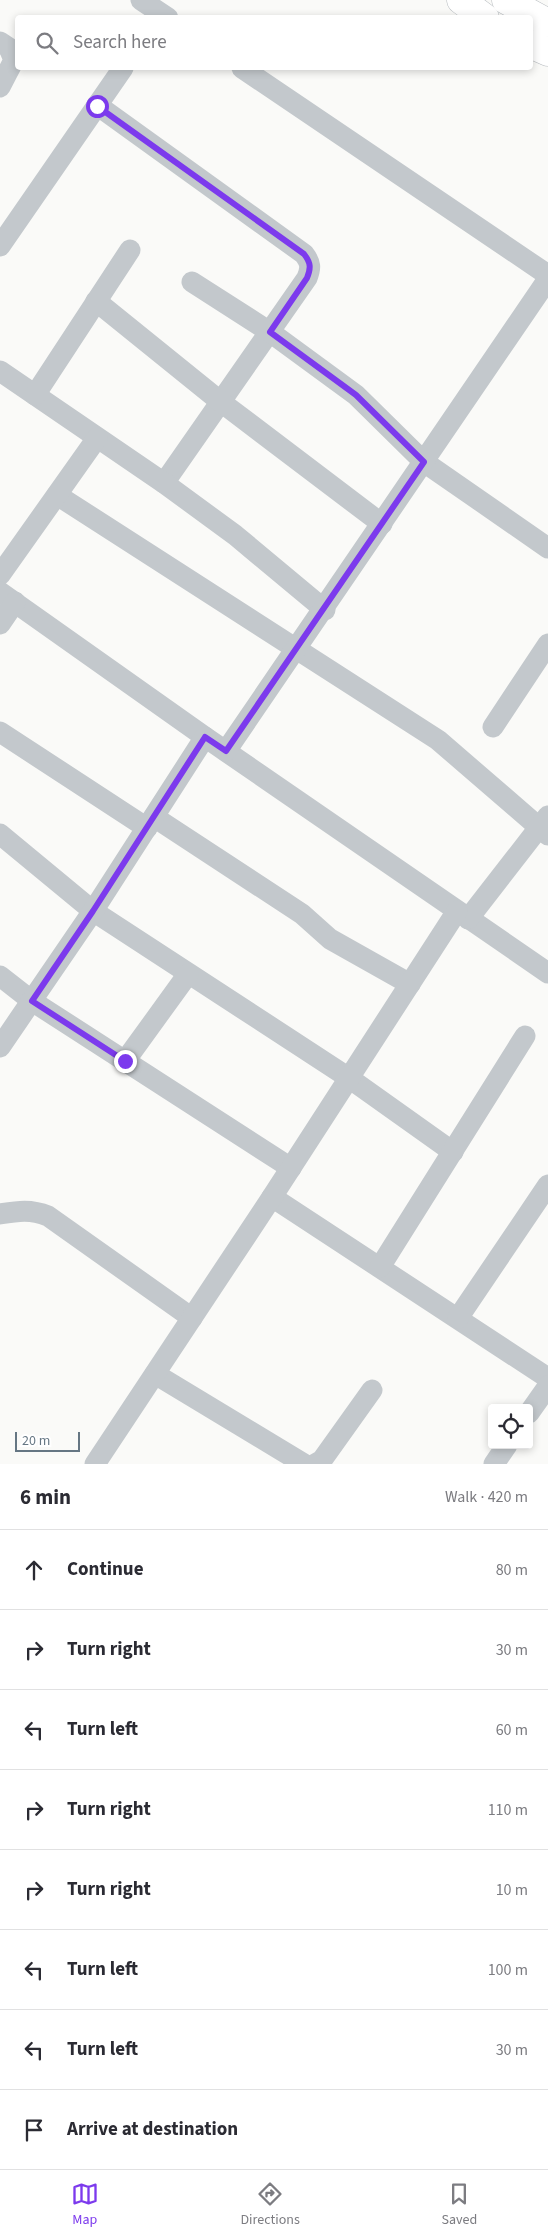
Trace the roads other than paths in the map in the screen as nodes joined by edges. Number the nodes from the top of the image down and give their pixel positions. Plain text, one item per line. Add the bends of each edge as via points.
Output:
1 (141, 0) edge
2 (461, 0) edge
3 (506, 0) edge
4 (163, 12) edge
5 (481, 15) edge
6 (548, 23) edge
7 (0, 42) edge
8 (533, 45) edge
9 (548, 52) edge
10 (122, 70) edge
11 (245, 70) edge
12 (0, 87) edge
13 (97, 106) junction
14 (0, 246) edge
15 (130, 250) dead end
16 (548, 275) edge
17 (548, 279) edge
18 (192, 282) dead end
19 (96, 300) junction
20 (270, 332) junction
21 (0, 371) edge
22 (35, 395) junction
23 (221, 402) junction
24 (97, 438) junction
25 (424, 462) junction
26 (164, 483) junction
27 (57, 495) junction
28 (382, 524) junction
29 (548, 548) edge
30 (0, 575) edge
31 (8, 597) edge
32 (324, 610) junction
33 (0, 624) edge
34 (548, 644) edge
35 (298, 649) junction
36 (493, 728) dead end
37 (0, 732) edge
38 (205, 737) junction
39 (226, 751) junction
40 (150, 822) junction
41 (545, 826) edge
42 (0, 834) edge
43 (93, 911) junction
44 (462, 915) junction
45 (548, 973) edge
46 (188, 974) junction
47 (0, 976) edge
48 (410, 984) junction
49 (32, 1001) junction
50 (525, 1036) dead end
51 (0, 1047) edge
52 (125, 1061) junction
53 (349, 1078) junction
54 (453, 1152) junction
55 (291, 1168) junction
56 (548, 1185) edge
57 (272, 1197) junction
58 (0, 1214) edge
59 (380, 1267) junction
60 (192, 1318) junction
61 (458, 1318) junction
62 (155, 1374) junction
63 (548, 1378) edge
64 (548, 1386) edge
65 (372, 1390) dead end
66 (533, 1407) edge
67 (504, 1449) edge
68 (95, 1464) edge
69 (304, 1464) edge
70 (315, 1464) edge
71 (494, 1464) edge

1 - 4 street
2 - 5 main road
3 - 6 main road
7 - 12 street via 9,48 14,60
8 - 9 main road
10 - 13 street
11 - 16 street
13 - 14 street
13 - 20 street via 310,261 307,278
15 - 19 street
17 - 25 street
18 - 20 street
19 - 22 street
19 - 23 street
20 - 23 street
20 - 25 street via 356,395
21 - 22 street
22 - 24 street
23 - 26 street
23 - 28 street
24 - 26 street
24 - 27 street
25 - 28 street
25 - 29 street
26 - 32 street via 235,535
27 - 30 street
27 - 35 street
28 - 32 street
31 - 33 street
31 - 38 street
32 - 35 street
34 - 36 street
35 - 39 street
35 - 41 street via 438,740
37 - 40 street
38 - 39 street
38 - 40 street
39 - 44 street
40 - 43 street
40 - 48 street via 302,914 330,939
41 - 44 street
42 - 43 street
43 - 46 street
43 - 49 street
44 - 45 street
44 - 48 street
46 - 52 street
46 - 53 street
47 - 49 street
48 - 53 street
49 - 51 street
49 - 52 street
50 - 54 street
52 - 55 street
53 - 54 street
53 - 55 street
54 - 59 street
55 - 57 street
56 - 61 street
57 - 59 street
57 - 60 street
58 - 60 street via 29,1211 48,1216
59 - 61 street
60 - 62 street
61 - 63 street
62 - 68 street
62 - 69 street
64 - 66 street
65 - 70 street via 322,1460
67 - 71 street

